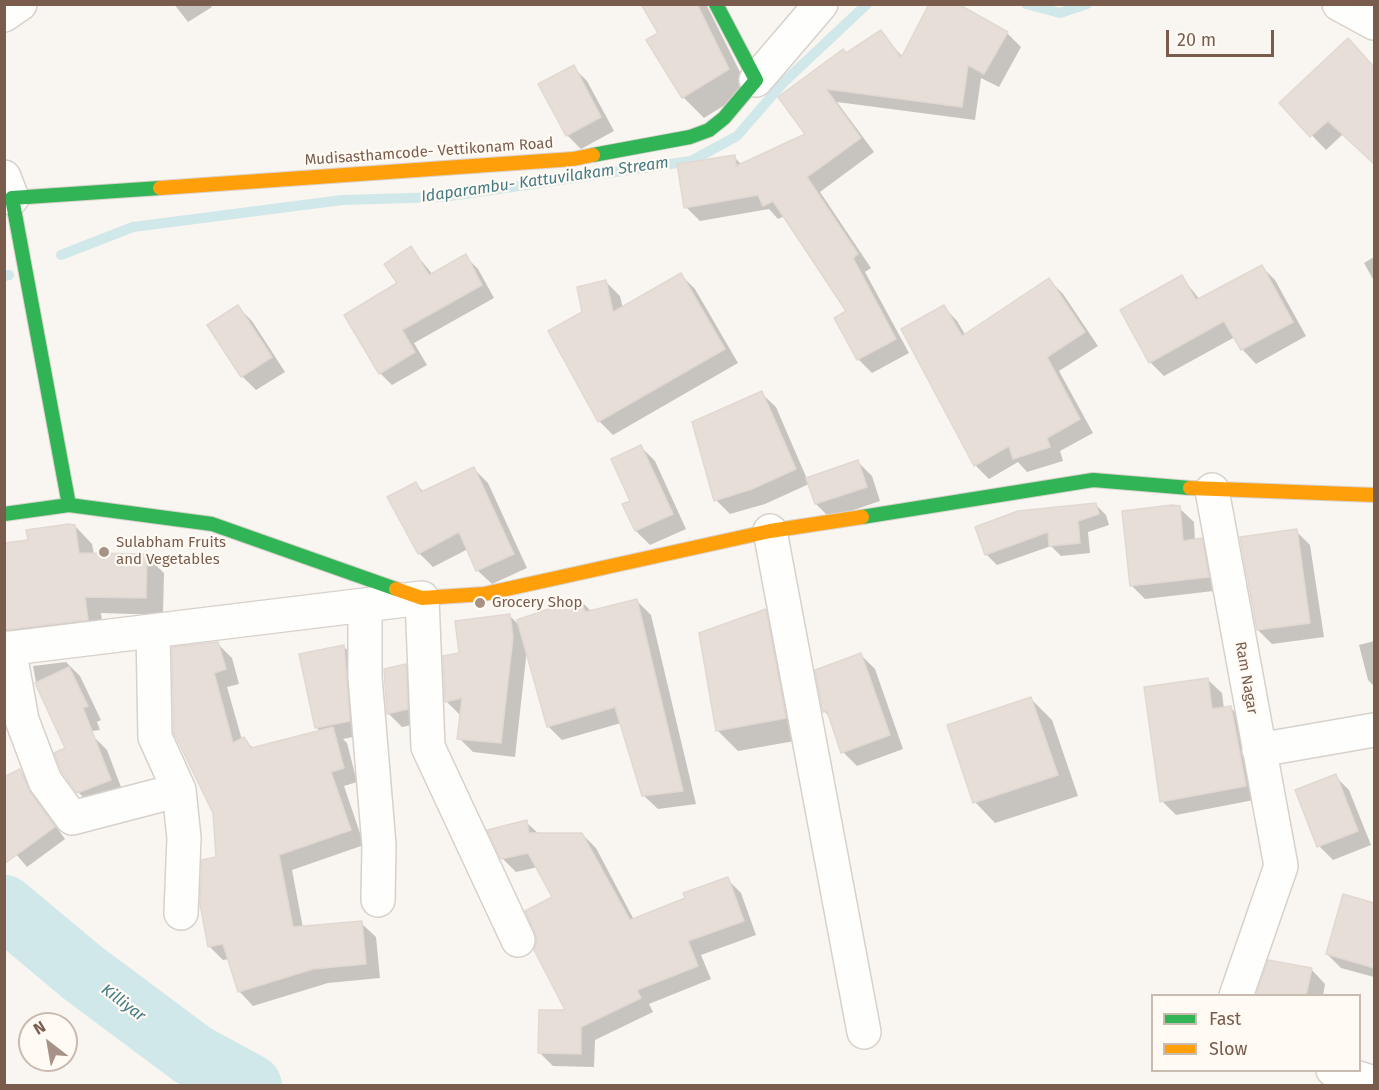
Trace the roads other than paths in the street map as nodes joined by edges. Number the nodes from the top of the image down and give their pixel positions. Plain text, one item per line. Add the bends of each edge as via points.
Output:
1 (20, 4) edge
2 (716, 4) edge
3 (821, 4) edge
4 (1339, 4) edge
5 (4, 15) edge
6 (1374, 23) edge
7 (756, 80) junction
8 (10, 197) edge
9 (1212, 490) junction
10 (1374, 495) edge
11 (69, 505) junction
12 (13, 516) edge
13 (770, 531) junction
14 (422, 598) junction
15 (365, 605) junction
16 (153, 631) junction
17 (7, 649) edge
18 (1374, 730) edge
19 (1259, 750) junction
20 (179, 790) junction
21 (378, 900) dead end
22 (181, 913) dead end
23 (518, 940) dead end
24 (1237, 994) edge
25 (864, 1032) dead end
26 (1336, 1072) edge
27 (1374, 1083) edge

1 - 5 street
2 - 7 street
3 - 7 street
4 - 6 street
7 - 8 street, Mudisasthamcode- Vettikonam Road via 709,130 649,146 573,159
8 - 11 street
9 - 10 street
9 - 13 street via 1093,480
9 - 19 street, Ram Nagar
11 - 12 street
11 - 14 street via 212,524
13 - 14 street via 484,594
13 - 25 street
14 - 15 street
14 - 23 street via 428,747
15 - 16 street
15 - 21 street via 365,678 379,845
16 - 17 street
16 - 20 street via 155,737
17 - 20 street via 26,730 45,781 72,818
18 - 19 street
19 - 24 street, Ram Nagar via 1281,866
20 - 22 street via 184,838
26 - 27 street

